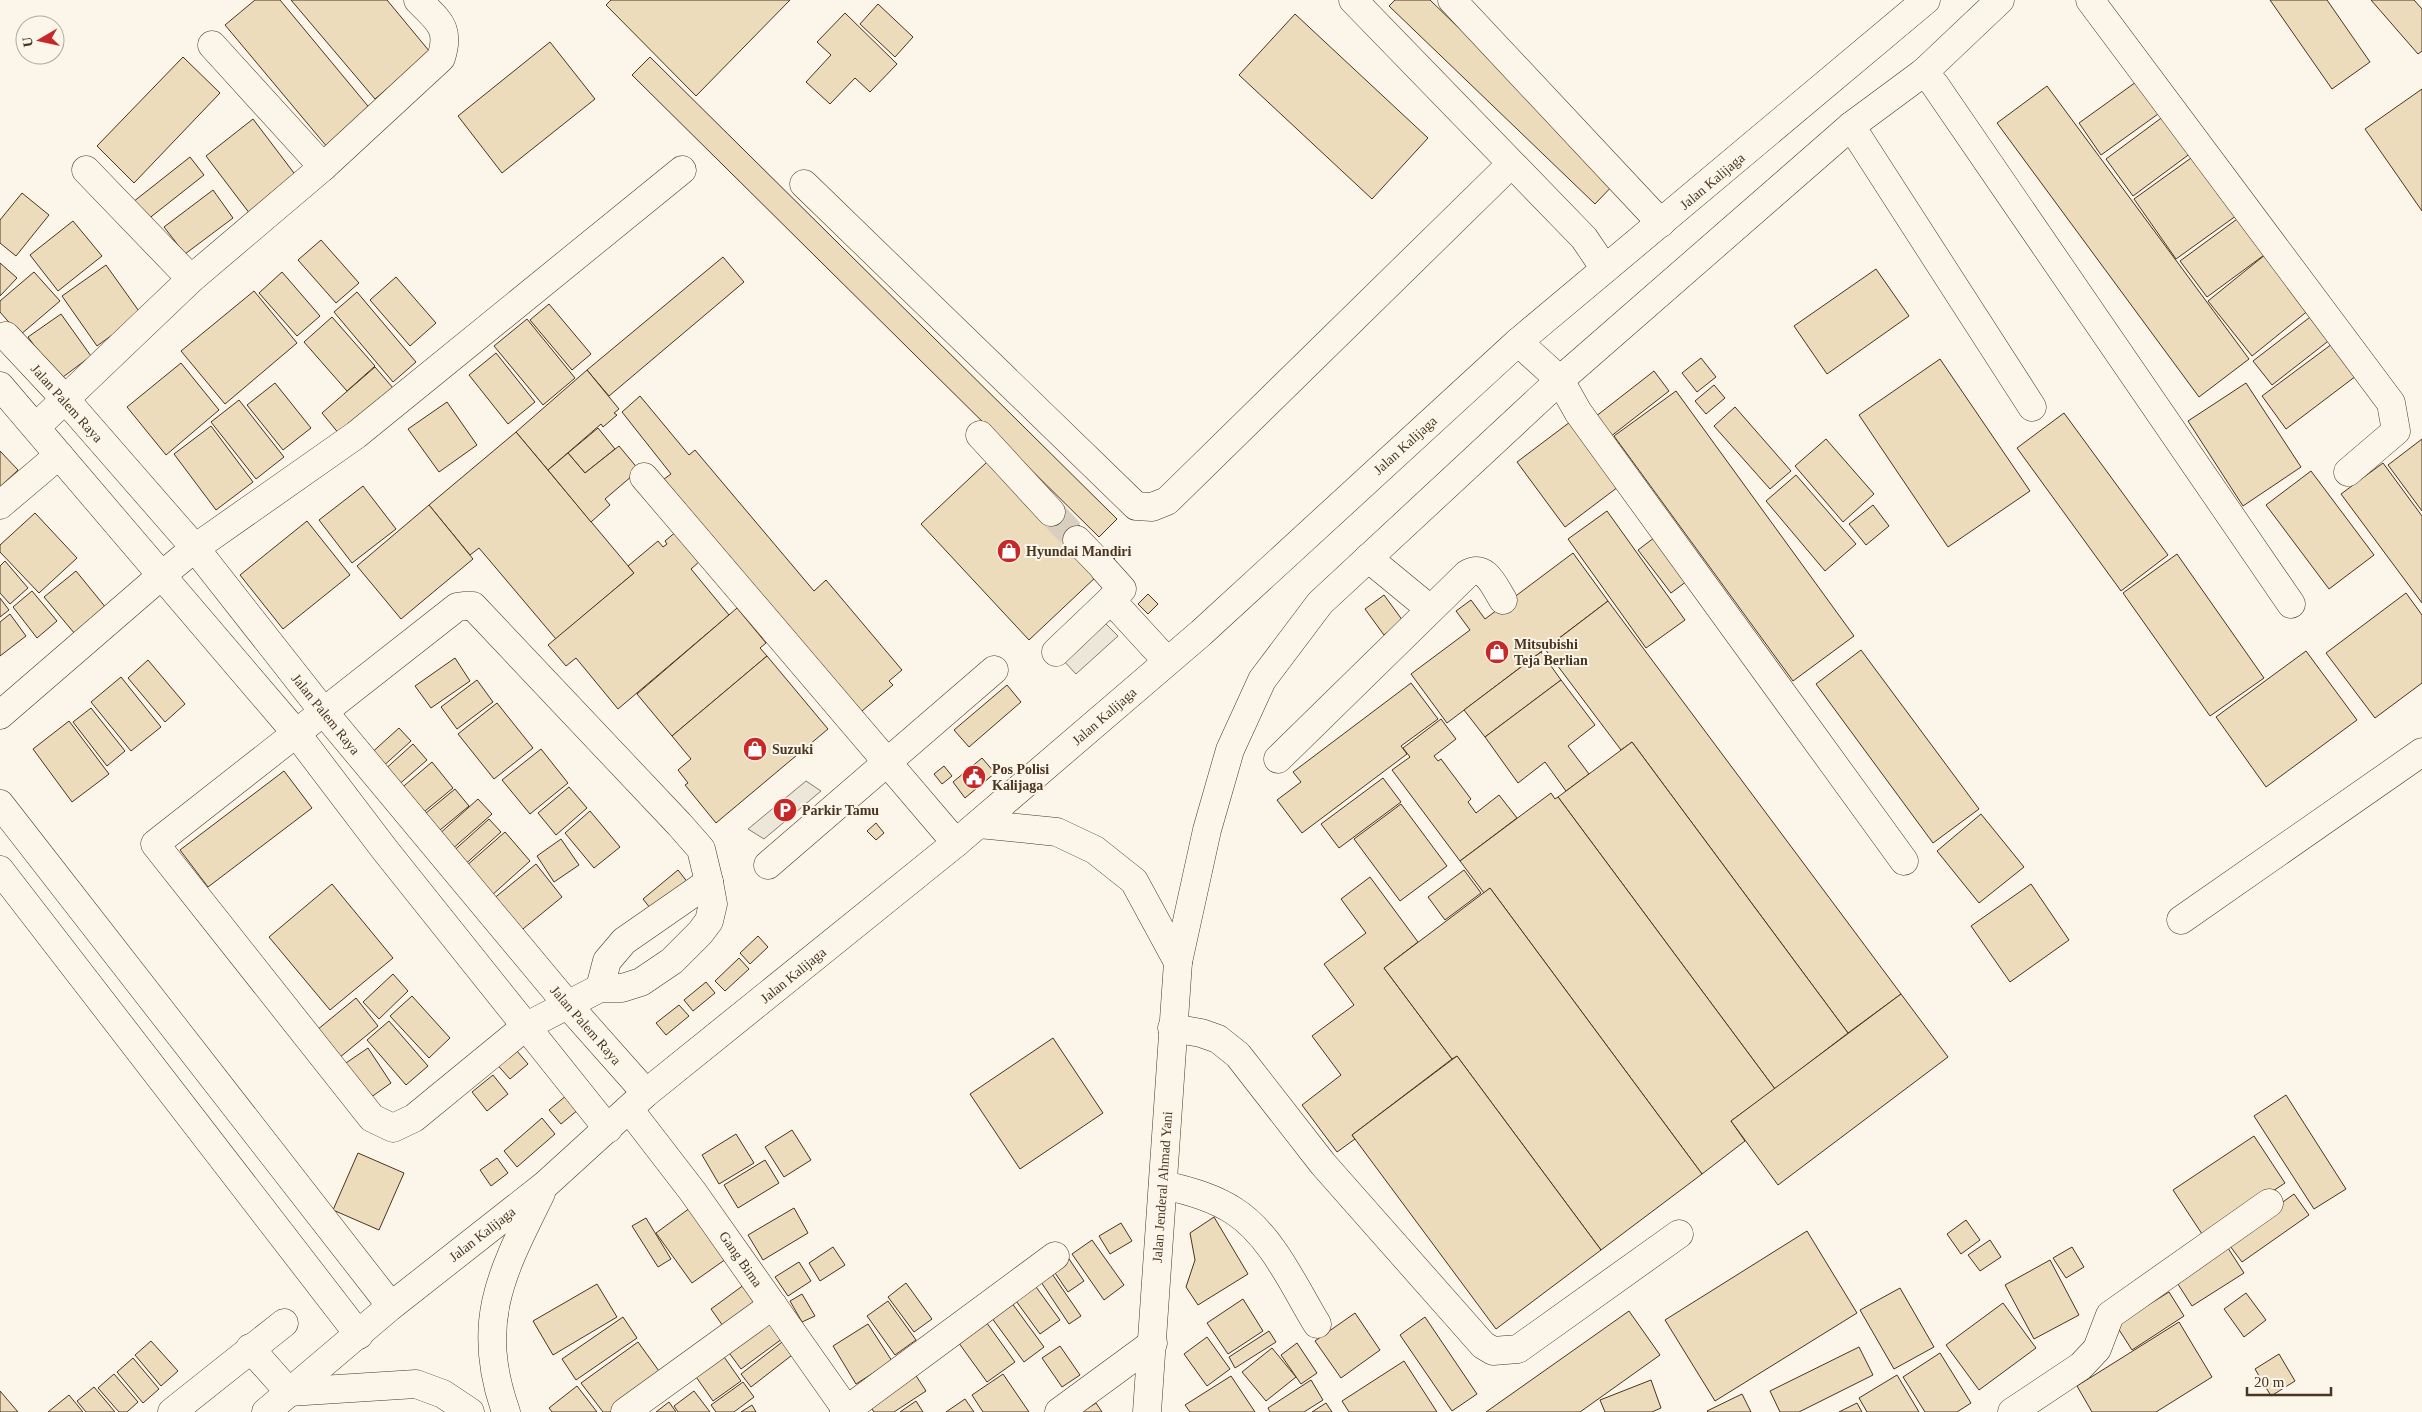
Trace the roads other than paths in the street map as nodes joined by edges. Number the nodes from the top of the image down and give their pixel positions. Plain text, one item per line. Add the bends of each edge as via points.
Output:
1 (418, 0) edge
2 (1353, 0) edge
3 (1452, 0) edge
4 (1926, 0) edge
5 (2000, 0) edge
6 (2090, 0) edge
7 (212, 45) dead end
8 (1924, 72) junction
9 (1852, 126) junction
10 (1511, 164) junction
11 (323, 167) junction
12 (86, 170) dead end
13 (682, 170) dead end
14 (804, 184) dead end
15 (1661, 223) junction
16 (1605, 269) junction
17 (191, 278) junction
18 (6, 336) dead end
19 (1518, 342) junction
20 (1560, 380) junction
21 (0, 386) edge
22 (65, 399) junction
23 (2032, 407) dead end
24 (36, 428) junction
25 (980, 434) dead end
26 (59, 455) junction
27 (2348, 472) dead end
28 (644, 477) dead end
29 (0, 505) edge
30 (1051, 512) tunnel mouth
31 (1078, 540) tunnel mouth
32 (196, 548) junction
33 (1368, 558) junction
34 (162, 575) junction
35 (1111, 600) junction
36 (1503, 600) dead end
37 (2291, 604) dead end
38 (1430, 609) junction
39 (1056, 652) dead end
40 (1167, 661) junction
41 (994, 670) dead end
42 (323, 711) junction
43 (0, 715) edge
44 (296, 733) junction
45 (2422, 752) edge
46 (1278, 759) dead end
47 (887, 762) junction
48 (0, 804) edge
49 (979, 824) junction
50 (956, 843) junction
51 (1904, 861) dead end
52 (768, 865) dead end
53 (0, 870) edge
54 (709, 882) junction
55 (2181, 920) dead end
56 (1178, 962) junction
57 (600, 988) junction
58 (567, 1004) junction
59 (526, 1027) junction
60 (1172, 1028) junction
61 (638, 1101) junction
62 (608, 1129) junction
63 (545, 1185) junction
64 (1163, 1185) junction
65 (2269, 1203) dead end
66 (1679, 1234) dead end
67 (1055, 1256) dead end
68 (773, 1305) junction
69 (391, 1306) junction
70 (284, 1323) dead end
71 (1317, 1324) dead end
72 (359, 1335) junction
73 (1153, 1343) junction
74 (250, 1348) junction
75 (288, 1392) junction
76 (1149, 1409) edge
77 (2021, 1410) edge
78 (846, 1411) edge
79 (172, 1412) edge
80 (266, 1412) edge
81 (470, 1412) edge
82 (506, 1412) edge
83 (625, 1412) edge
84 (1059, 1412) edge

1 - 11 main road via 441,23 447,41 441,58
2 - 10 main road
3 - 15 main road
4 - 15 main road, Jalan Kalijaga
5 - 8 main road
6 - 27 main road via 2390,403 2396,431
7 - 11 main road
8 - 9 main road
8 - 37 main road
9 - 20 main road
9 - 23 main road
10 - 14 main road via 1167,501 1152,507 1136,506
10 - 16 main road via 1584,238
11 - 17 main road
12 - 17 main road
13 - 32 main road via 356,435
15 - 16 main road, Jalan Kalijaga
16 - 19 main road, Jalan Kalijaga
17 - 22 main road
18 - 22 main road, Jalan Palem Raya
19 - 20 main road
19 - 40 main road, Jalan Kalijaga
20 - 33 main road
20 - 51 main road via 1578,412
21 - 24 main road
22 - 24 main road
22 - 32 main road, Jalan Palem Raya
24 - 26 main road
25 - 30 main road
26 - 29 main road
26 - 34 main road
28 - 47 main road
31 - 35 main road via 1122,589
32 - 34 main road
32 - 42 main road, Jalan Palem Raya
33 - 38 main road
33 - 56 main road via 1320,603 1262,680 1230,750 1207,830
34 - 43 main road
34 - 44 main road
35 - 39 main road
35 - 40 main road
36 - 38 main road via 1488,576 1474,570
38 - 46 main road
40 - 49 main road, Jalan Kalijaga
41 - 47 main road
42 - 44 main road
42 - 54 main road via 457,608 472,606 701,849
42 - 58 main road, Jalan Palem Raya
44 - 59 main road
44 - 59 main road via 154,844 372,1118 393,1128 414,1118
45 - 55 main road
47 - 50 main road
47 - 52 main road
48 - 69 main road
49 - 50 main road, Jalan Kalijaga
49 - 56 main road via 1057,832 1096,850 1134,881
50 - 61 main road, Jalan Kalijaga
53 - 72 main road
54 - 57 main road via 624,941 607,961
54 - 57 main road via 713,904 709,921 672,961 641,982 622,988
56 - 60 main road, Jalan Jenderal Ahmad Yani
57 - 58 main road
58 - 59 main road
58 - 61 main road, Jalan Palem Raya
59 - 62 main road
60 - 64 main road, Jalan Jenderal Ahmad Yani
60 - 66 main road via 1218,1039 1238,1055 1323,1164 1483,1345 1493,1351 1518,1349
61 - 62 main road, Jalan Kalijaga
61 - 68 main road, Gang Bima via 693,1192
62 - 63 main road, Jalan Kalijaga
63 - 69 main road, Jalan Kalijaga
63 - 82 main road via 496,1296 491,1334 495,1370
64 - 71 main road via 1193,1192 1235,1211 1266,1241
64 - 73 main road, Jalan Jenderal Ahmad Yani
65 - 77 main road via 2110,1314 2097,1349 2081,1366
67 - 78 main road
68 - 78 main road, Gang Bima
68 - 83 main road
69 - 72 main road, Jalan Kalijaga
70 - 74 main road
72 - 75 main road, Jalan Kalijaga
73 - 76 main road, Jalan Jenderal Ahmad Yani
73 - 84 main road
74 - 75 main road
74 - 79 main road
75 - 80 main road, Jalan Kalijaga
75 - 81 main road via 416,1384 444,1394

